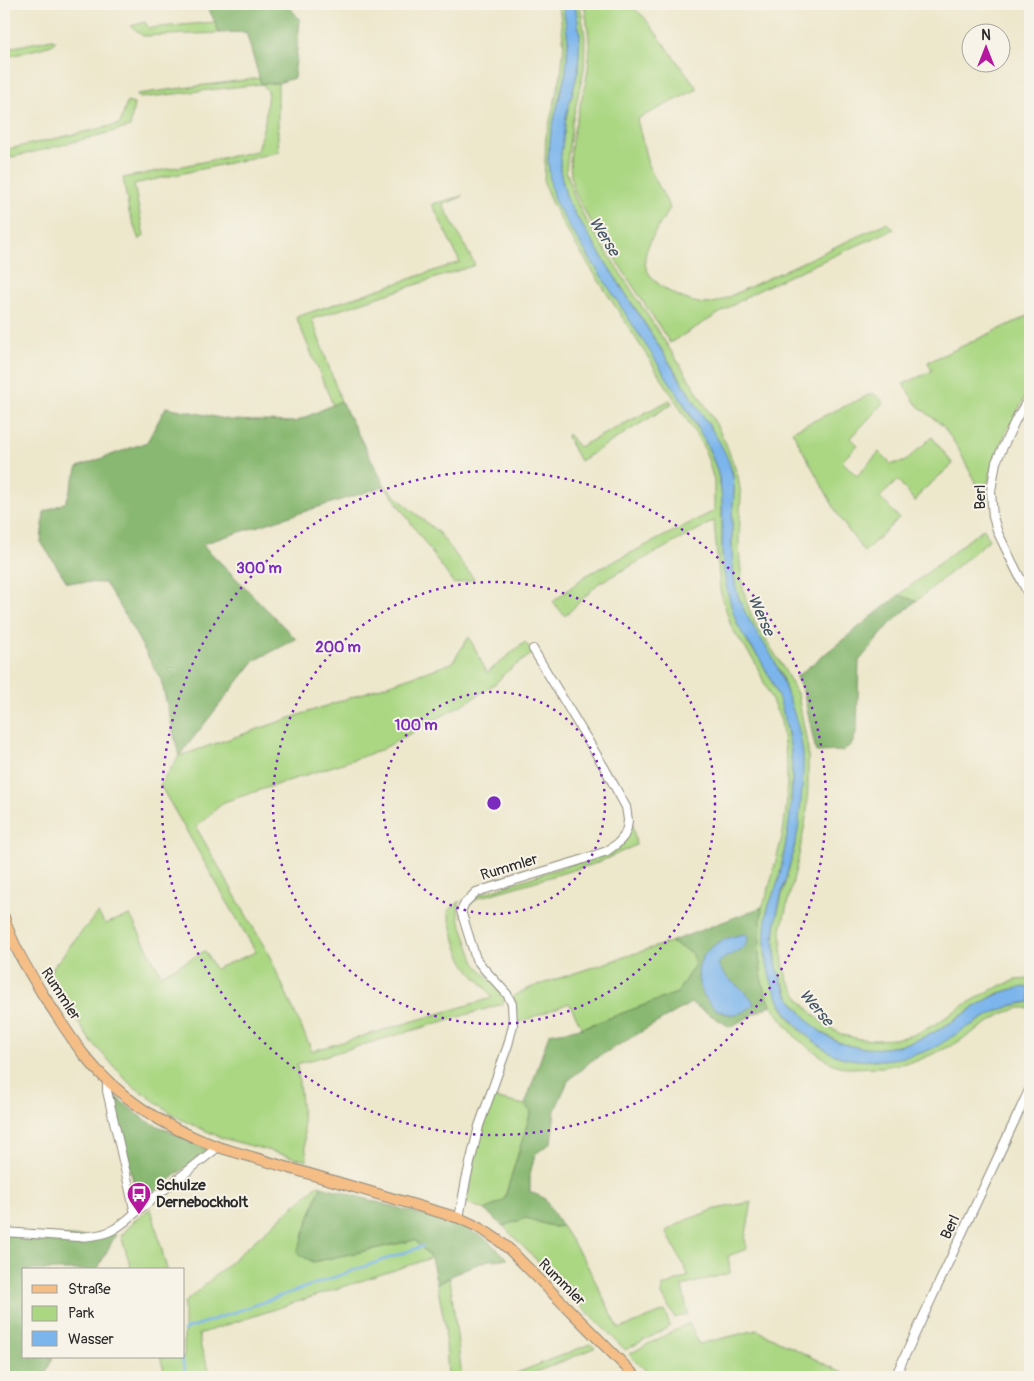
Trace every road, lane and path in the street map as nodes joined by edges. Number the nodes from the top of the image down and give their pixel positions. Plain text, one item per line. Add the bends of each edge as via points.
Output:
1 (1030, 396) edge
2 (1030, 598) edge
3 (534, 649) dead end
4 (4, 917) edge
5 (107, 1080) junction
6 (1030, 1088) edge
7 (218, 1147) junction
8 (135, 1214) junction
9 (459, 1218) junction
10 (4, 1232) edge
11 (636, 1377) edge
12 (895, 1377) edge

1 - 2 street, Berl via 996,462 991,491 998,533
3 - 9 street, Rummler via 604,766 626,807 628,820 624,836 607,851 476,892 461,911 476,959 512,1004 513,1025 479,1126
4 - 5 main road, Rummler via 12,942 34,980 72,1039
5 - 7 main road, Rummler via 172,1128
5 - 8 street
6 - 12 street, Berl
7 - 8 street
7 - 9 main road, Rummler
8 - 10 street via 110,1232 88,1237
9 - 11 main road, Rummler via 488,1232 508,1249

